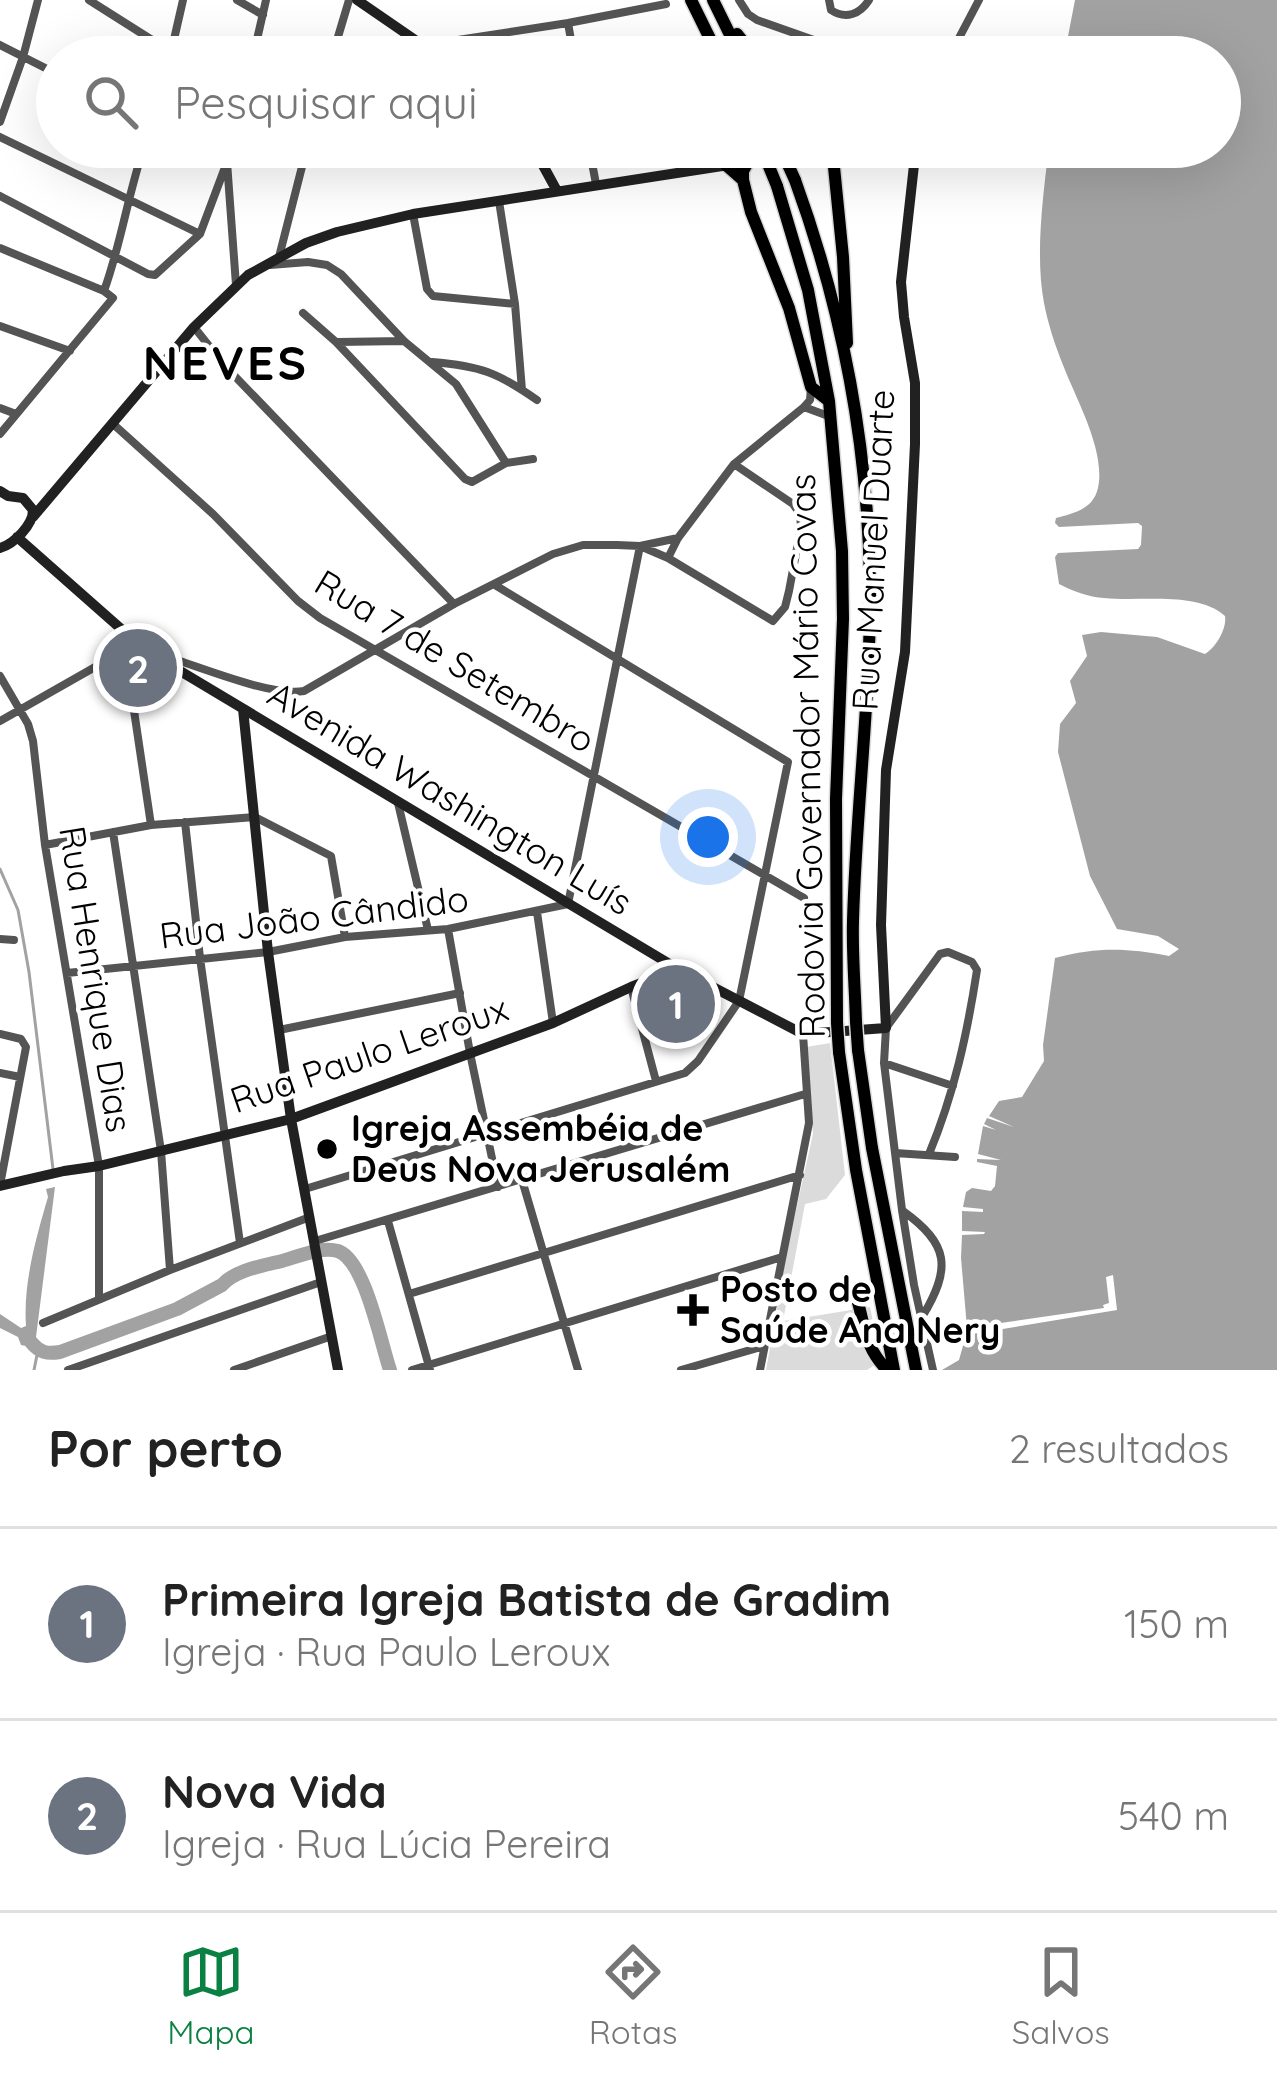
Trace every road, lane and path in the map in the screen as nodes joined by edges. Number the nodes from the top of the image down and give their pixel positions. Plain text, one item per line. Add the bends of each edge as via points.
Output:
1 (38, 0) edge
2 (89, 0) edge
3 (183, 0) edge
4 (237, 0) edge
5 (266, 0) edge
6 (353, 0) edge
7 (691, 0) edge
8 (713, 0) edge
9 (739, 0) edge
10 (829, 0) edge
11 (869, 0) edge
12 (966, 0) edge
13 (979, 2) edge
14 (628, 4) edge
15 (666, 4) dead end
16 (263, 14) junction
17 (700, 16) junction
18 (724, 19) junction
19 (568, 23) junction
20 (143, 36) edge
21 (174, 36) edge
22 (258, 36) edge
23 (340, 36) edge
24 (410, 36) edge
25 (483, 36) edge
26 (570, 36) edge
27 (705, 36) edge
28 (709, 36) edge
29 (732, 36) edge
30 (737, 36) edge
31 (796, 36) edge
32 (960, 36) edge
33 (0, 45) edge
34 (23, 57) junction
35 (36, 64) edge
36 (0, 122) edge
37 (0, 136) edge
38 (36, 155) edge
39 (62, 168) edge
40 (138, 168) edge
41 (225, 168) edge
42 (227, 168) edge
43 (302, 168) edge
44 (544, 168) edge
45 (593, 168) edge
46 (705, 168) edge
47 (729, 168) edge
48 (745, 168) edge
49 (770, 168) edge
50 (790, 168) edge
51 (824, 168) edge
52 (914, 168) edge
53 (743, 180) junction
54 (596, 184) junction
55 (557, 191) junction
56 (0, 196) edge
57 (499, 200) junction
58 (128, 202) junction
59 (413, 214) junction
60 (200, 234) junction
61 (0, 248) edge
62 (116, 255) junction
63 (279, 258) junction
64 (263, 266) junction
65 (236, 286) junction
66 (104, 291) junction
67 (515, 304) junction
68 (303, 313) dead end
69 (0, 326) edge
70 (194, 328) junction
71 (404, 341) junction
72 (336, 342) junction
73 (70, 351) junction
74 (430, 362) junction
75 (847, 363) junction
76 (811, 387) junction
77 (522, 389) junction
78 (537, 400) dead end
79 (829, 401) junction
80 (804, 407) junction
81 (0, 408) edge
82 (16, 415) junction
83 (832, 418) junction
84 (112, 423) junction
85 (0, 434) edge
86 (533, 459) dead end
87 (506, 463) junction
88 (734, 464) junction
89 (56, 492) junction
90 (3, 497) edge
91 (23, 498) junction
92 (33, 517) junction
93 (17, 537) junction
94 (678, 538) junction
95 (640, 546) junction
96 (2, 550) edge
97 (668, 558) junction
98 (495, 585) junction
99 (454, 604) junction
100 (136, 648) junction
101 (376, 649) junction
102 (618, 658) junction
103 (0, 676) edge
104 (243, 710) junction
105 (20, 711) junction
106 (0, 722) edge
107 (593, 776) junction
108 (397, 799) junction
109 (255, 817) junction
110 (185, 822) junction
111 (151, 825) junction
112 (113, 832) junction
113 (45, 845) junction
114 (765, 875) junction
115 (804, 898) dead end
116 (568, 904) junction
117 (537, 912) junction
118 (448, 929) junction
119 (428, 930) junction
120 (345, 937) junction
121 (0, 939) edge
122 (14, 940) dead end
123 (268, 952) junction
124 (200, 958) junction
125 (133, 968) junction
126 (678, 969) junction
127 (67, 973) junction
128 (631, 987) junction
129 (460, 993) junction
130 (740, 1001) junction
131 (553, 1022) junction
132 (886, 1028) junction
133 (279, 1030) junction
134 (0, 1034) edge
135 (803, 1034) junction
136 (470, 1053) junction
137 (884, 1063) junction
138 (0, 1073) edge
139 (20, 1077) junction
140 (656, 1081) junction
141 (953, 1086) junction
142 (806, 1094) junction
143 (0, 1110) edge
144 (13, 1113) junction
145 (292, 1119) junction
146 (488, 1132) junction
147 (223, 1136) junction
148 (161, 1151) junction
149 (895, 1154) junction
150 (928, 1154) junction
151 (955, 1157) dead end
152 (99, 1166) junction
153 (800, 1175) junction
154 (522, 1180) junction
155 (0, 1186) edge
156 (499, 1186) junction
157 (305, 1189) junction
158 (902, 1210) junction
159 (310, 1217) junction
160 (388, 1221) junction
161 (240, 1243) junction
162 (316, 1250) junction
163 (543, 1251) junction
164 (782, 1257) junction
165 (170, 1270) junction
166 (321, 1282) junction
167 (854, 1290) dead end
168 (410, 1294) junction
169 (99, 1299) junction
170 (922, 1317) junction
171 (565, 1322) junction
172 (44, 1323) dead end
173 (332, 1336) junction
174 (764, 1346) junction
175 (429, 1367) edge
176 (68, 1370) edge
177 (234, 1370) edge
178 (338, 1370) edge
179 (412, 1370) edge
180 (578, 1370) edge
181 (681, 1370) edge
182 (760, 1370) edge
183 (891, 1370) edge
184 (916, 1370) edge
185 (933, 1370) edge

1 - 34 street
2 - 20 street
3 - 21 street
4 - 16 street
5 - 16 street
6 - 23 street
6 - 24 street
7 - 17 highway
8 - 18 highway
9 - 31 street via 757,20
10 - 11 street via 831,10 853,15
12 - 13 street
13 - 32 street
14 - 15 street
14 - 19 street
16 - 22 street
17 - 27 highway
17 - 28 highway
18 - 29 highway
18 - 30 highway
19 - 25 street
19 - 26 street
33 - 34 street
34 - 35 street
34 - 36 street
37 - 38 street
39 - 58 street
40 - 58 street
41 - 60 street
42 - 65 street
43 - 63 street
44 - 55 street
45 - 54 street
46 - 54 street
47 - 53 highway
48 - 53 highway
49 - 79 highway, Rodovia Governador Mário Covas, bridge via 808,290
50 - 75 highway, Rodovia Governador Mário Covas, bridge
51 - 75 highway
52 - 132 street, Rua Manuel Duarte via 902,282 915,444 905,652 886,770
53 - 76 highway
54 - 55 street
55 - 57 street
56 - 62 street
57 - 59 street
57 - 67 street
58 - 60 street
58 - 62 street
59 - 63 street via 337,232
59 - 67 street via 433,296
60 - 62 street via 155,274
61 - 66 street
62 - 66 street
63 - 64 street
64 - 65 street
64 - 71 street via 326,265
65 - 70 street
66 - 73 street via 112,300
67 - 77 street
68 - 72 street
69 - 73 street
70 - 84 street
70 - 99 street
71 - 72 street
71 - 74 street
72 - 87 street via 468,482
73 - 82 street
74 - 77 street via 492,371
74 - 87 street via 456,384
75 - 184 highway, Rodovia Governador Mário Covas, bridge via 870,586 853,923 856,1022
76 - 79 highway
76 - 80 street
77 - 78 street
79 - 83 highway, Rodovia Governador Mário Covas
80 - 83 street
80 - 88 street
81 - 82 street
82 - 85 street
83 - 183 highway, Rodovia Governador Mário Covas, bridge via 843,596 837,1023
84 - 89 street
84 - 101 street, Rua 7 de Setembro via 298,601
86 - 87 street
88 - 94 street
88 - 97 street via 800,514 785,607 773,621
89 - 91 street
89 - 92 street
90 - 91 street
91 - 92 street
92 - 93 street
93 - 96 street
93 - 100 street, Avenida Washington Luís
94 - 95 street
94 - 97 street
95 - 97 street
95 - 98 street via 584,545
95 - 102 street
98 - 99 street
98 - 102 street
99 - 101 street
100 - 101 street via 292,692
100 - 104 street, Avenida Washington Luís
100 - 105 street
100 - 111 street
101 - 107 street, Rua 7 de Setembro
102 - 107 street
102 - 114 street via 788,762
103 - 105 street, Rua Henrique Dias
104 - 108 street, Avenida Washington Luís
104 - 109 street
105 - 106 street
105 - 113 street, Rua Henrique Dias via 33,741
107 - 114 street, Rua 7 de Setembro
107 - 116 street
108 - 116 street, Avenida Washington Luís
108 - 119 street
109 - 110 street
109 - 120 street via 331,856
109 - 123 street
110 - 111 street
110 - 124 street
111 - 112 street
112 - 113 street
112 - 125 street
113 - 127 street, Rua Henrique Dias
114 - 115 street, Rua 7 de Setembro
114 - 130 street
116 - 117 street, Rua João Cândido
116 - 126 street, Avenida Washington Luís
117 - 118 street, Rua João Cândido
117 - 131 street
118 - 119 street, Rua João Cândido
118 - 129 street
119 - 120 street, Rua João Cândido
120 - 123 street, Rua João Cândido
121 - 122 street
123 - 124 street, Rua João Cândido
123 - 133 street
124 - 125 street, Rua João Cândido
124 - 147 street
125 - 127 street, Rua João Cândido
125 - 148 street
126 - 128 street, Rua Paulo Leroux
126 - 130 street, Avenida Washington Luís
127 - 152 street, Rua Henrique Dias
128 - 131 street, Rua Paulo Leroux
128 - 140 street
129 - 133 street
129 - 136 street
130 - 135 street, Avenida Washington Luís
130 - 140 street via 691,1069
131 - 136 street, Rua Paulo Leroux
132 - 135 street
132 - 137 street
132 - 141 street via 940,954 973,962
133 - 145 street
134 - 139 street via 26,1047
135 - 142 street
136 - 145 street, Rua Paulo Leroux
136 - 146 street
137 - 141 street
137 - 149 street
138 - 139 street
139 - 144 street
140 - 146 street
141 - 150 street
142 - 153 street
142 - 154 street
143 - 144 street
144 - 155 street
145 - 147 street, Rua Paulo Leroux
145 - 157 street
146 - 156 street
146 - 157 street
147 - 148 street, Rua Paulo Leroux
147 - 161 street
148 - 152 street, Rua Paulo Leroux
148 - 165 street
149 - 150 street
149 - 158 street
150 - 151 street
152 - 155 street, Rua Paulo Leroux
152 - 169 street, Rua Henrique Dias
153 - 163 street
153 - 164 street
154 - 156 street
154 - 163 street
156 - 160 street
157 - 159 street
158 - 170 street
158 - 170 street via 926,1227 941,1257
159 - 161 street
159 - 162 street
160 - 162 street
160 - 168 street
161 - 165 street
162 - 166 street
163 - 168 street
163 - 171 street
164 - 171 street
164 - 174 street
165 - 169 street
166 - 173 street
166 - 176 street
167 - 183 highway via 871,1351
168 - 175 street
169 - 172 street
170 - 185 street
171 - 175 street
171 - 180 street
173 - 177 street
173 - 178 street
174 - 181 street
174 - 182 street
175 - 179 street

